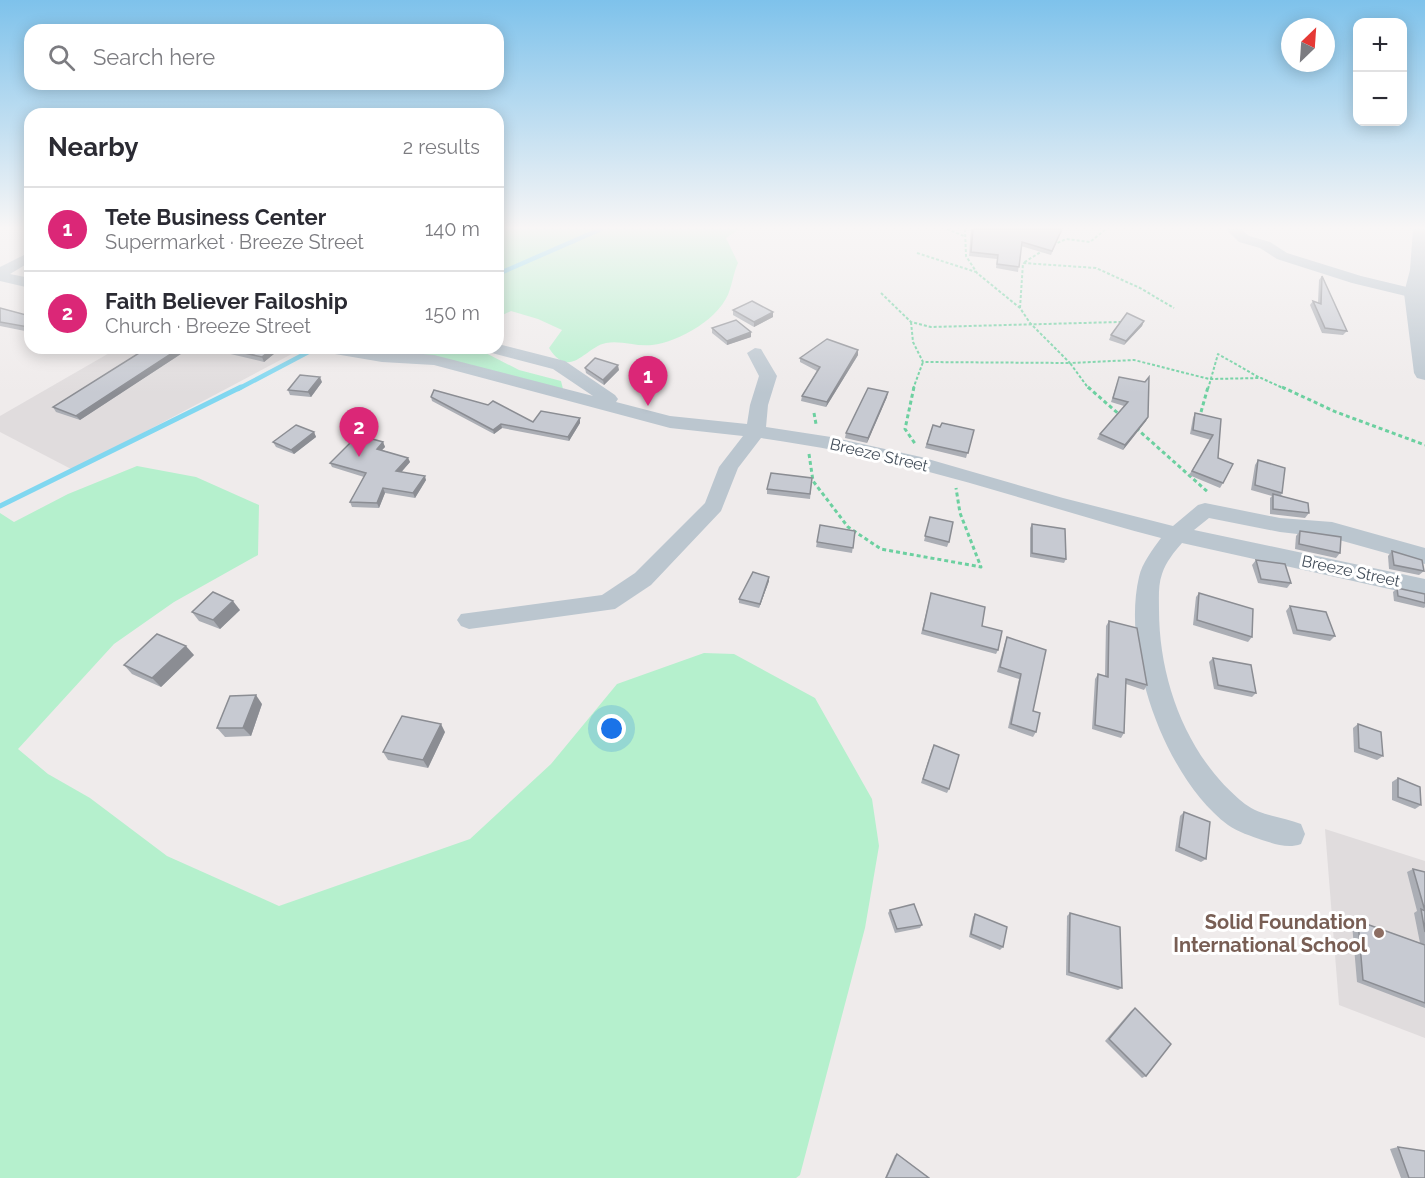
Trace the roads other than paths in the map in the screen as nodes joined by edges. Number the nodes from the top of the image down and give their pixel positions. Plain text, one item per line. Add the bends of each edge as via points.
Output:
1 (1374, 284) edge
2 (1415, 284) edge
3 (1413, 293) junction
4 (504, 351) edge
5 (755, 353) dead end
6 (376, 354) edge
7 (1425, 372) edge
8 (641, 415) junction
9 (756, 430) junction
10 (1175, 534) junction
11 (1425, 556) edge
12 (1425, 588) edge
13 (469, 620) dead end
14 (1291, 834) dead end

1 - 3 street
2 - 3 street
3 - 7 street
4 - 8 street via 559,366 599,394
5 - 9 street via 768,376
6 - 8 street, Breeze Street via 434,360
8 - 9 street, Breeze Street via 670,422
9 - 10 street, Breeze Street via 921,463
9 - 13 street via 729,466 714,506 643,579 607,603
10 - 11 street via 1205,510 1280,525 1332,530
10 - 12 street, Breeze Street
10 - 14 street via 1151,572 1147,617 1156,681 1170,723 1196,773 1237,815

